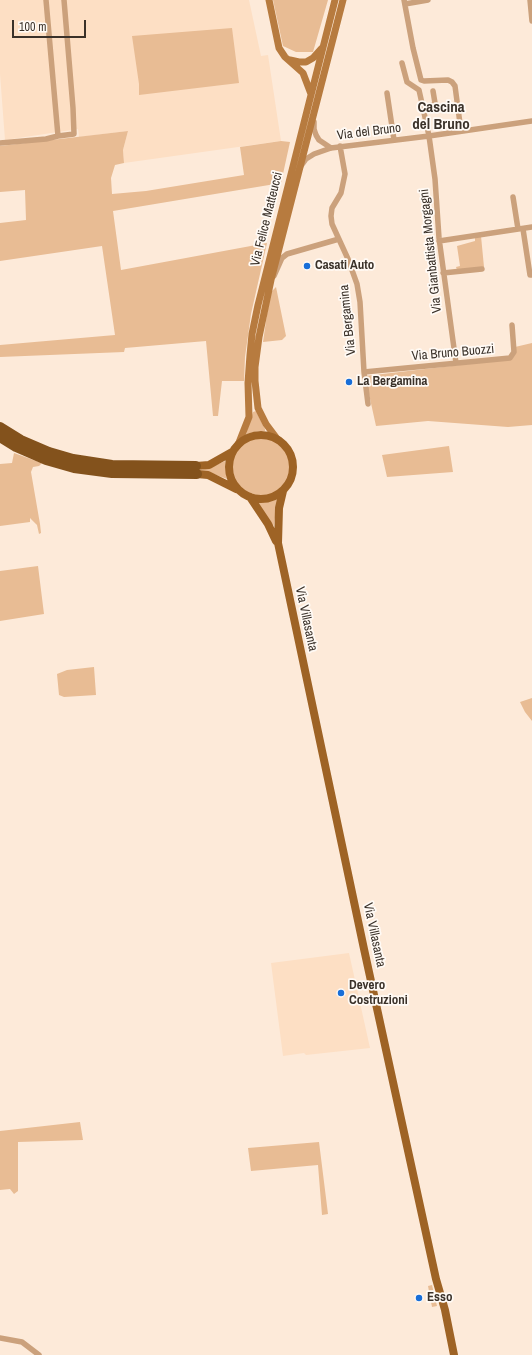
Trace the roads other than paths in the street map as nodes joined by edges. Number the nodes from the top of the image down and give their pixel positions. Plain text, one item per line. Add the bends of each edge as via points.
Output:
1 (46, 0) edge
2 (64, 0) edge
3 (269, 0) edge
4 (335, 0) edge
5 (343, 0) edge
6 (428, 0) edge
7 (530, 0) edge
8 (404, 2) edge
9 (532, 21) edge
10 (322, 47) junction
11 (285, 57) junction
12 (402, 63) dead end
13 (433, 91) dead end
14 (387, 92) dead end
15 (311, 94) junction
16 (316, 104) junction
17 (423, 108) junction
18 (532, 121) edge
19 (461, 131) junction
20 (58, 136) junction
21 (429, 136) junction
22 (394, 140) junction
23 (0, 143) edge
24 (340, 146) junction
25 (331, 148) junction
26 (300, 168) junction
27 (513, 197) dead end
28 (532, 227) edge
29 (520, 229) junction
30 (339, 239) junction
31 (439, 241) junction
32 (482, 269) dead end
33 (443, 273) junction
34 (532, 275) edge
35 (271, 280) junction
36 (512, 325) dead end
37 (456, 363) junction
38 (364, 372) junction
39 (368, 404) dead end
40 (0, 427) edge
41 (0, 437) edge
42 (278, 440) junction
43 (238, 445) junction
44 (232, 452) junction
45 (196, 470) junction
46 (283, 491) junction
47 (240, 492) junction
48 (250, 498) junction
49 (278, 544) junction
50 (0, 1338) edge
51 (38, 1355) edge
52 (454, 1355) edge

1 - 20 street
2 - 20 street via 74,134
3 - 11 main road via 279,48
4 - 10 main road, Via Felice Matteucci
5 - 16 main road, Via Felice Matteucci
6 - 8 street
7 - 9 street
8 - 19 street via 422,80 452,82 455,86
10 - 11 main road via 306,62
10 - 15 main road, Via Felice Matteucci
11 - 15 main road via 303,73
12 - 17 street, Via Gianbattista Morgagni via 407,82 419,90
13 - 17 street via 435,103
14 - 22 street
15 - 43 main road, Via Felice Matteucci via 258,305 249,366 249,417
16 - 25 street, Via del Bruno via 314,129 319,140
16 - 26 main road, Via Felice Matteucci
17 - 21 street, Via Gianbattista Morgagni
18 - 19 street, Via del Bruno
19 - 21 street, Via del Bruno
20 - 23 street
21 - 22 street, Via del Bruno
21 - 31 street, Via Gianbattista Morgagni
22 - 24 street, Via del Bruno
24 - 25 street, Via del Bruno
24 - 30 street, Via Bergamina via 346,174 331,216
25 - 26 street via 306,159
26 - 35 main road, Via Felice Matteucci
27 - 29 street
28 - 29 street
29 - 31 street
29 - 34 street
30 - 35 street via 287,254 282,258
30 - 38 street, Via Bergamina via 357,284
31 - 33 street, Via Gianbattista Morgagni
32 - 33 street
33 - 37 street, Via Gianbattista Morgagni
35 - 42 main road, Via Felice Matteucci via 259,337 255,381 258,408
36 - 37 street, Via Bruno Buozzi via 514,352 510,358
37 - 38 street, Via Bruno Buozzi
38 - 39 street, Via Bergamina
40 - 45 highway via 21,440 73,459 112,465
41 - 45 highway via 46,460 86,470 112,473
42 - 43 main road via 266,435 255,435
42 - 46 main road via 290,452 293,465 291,479
43 - 44 main road
44 - 45 main road
44 - 47 main road via 230,473
45 - 47 main road
46 - 48 main road via 265,499
46 - 49 main road via 279,508
47 - 48 main road
48 - 49 main road
49 - 52 main road, Via Villasanta
50 - 51 street via 22,1342

